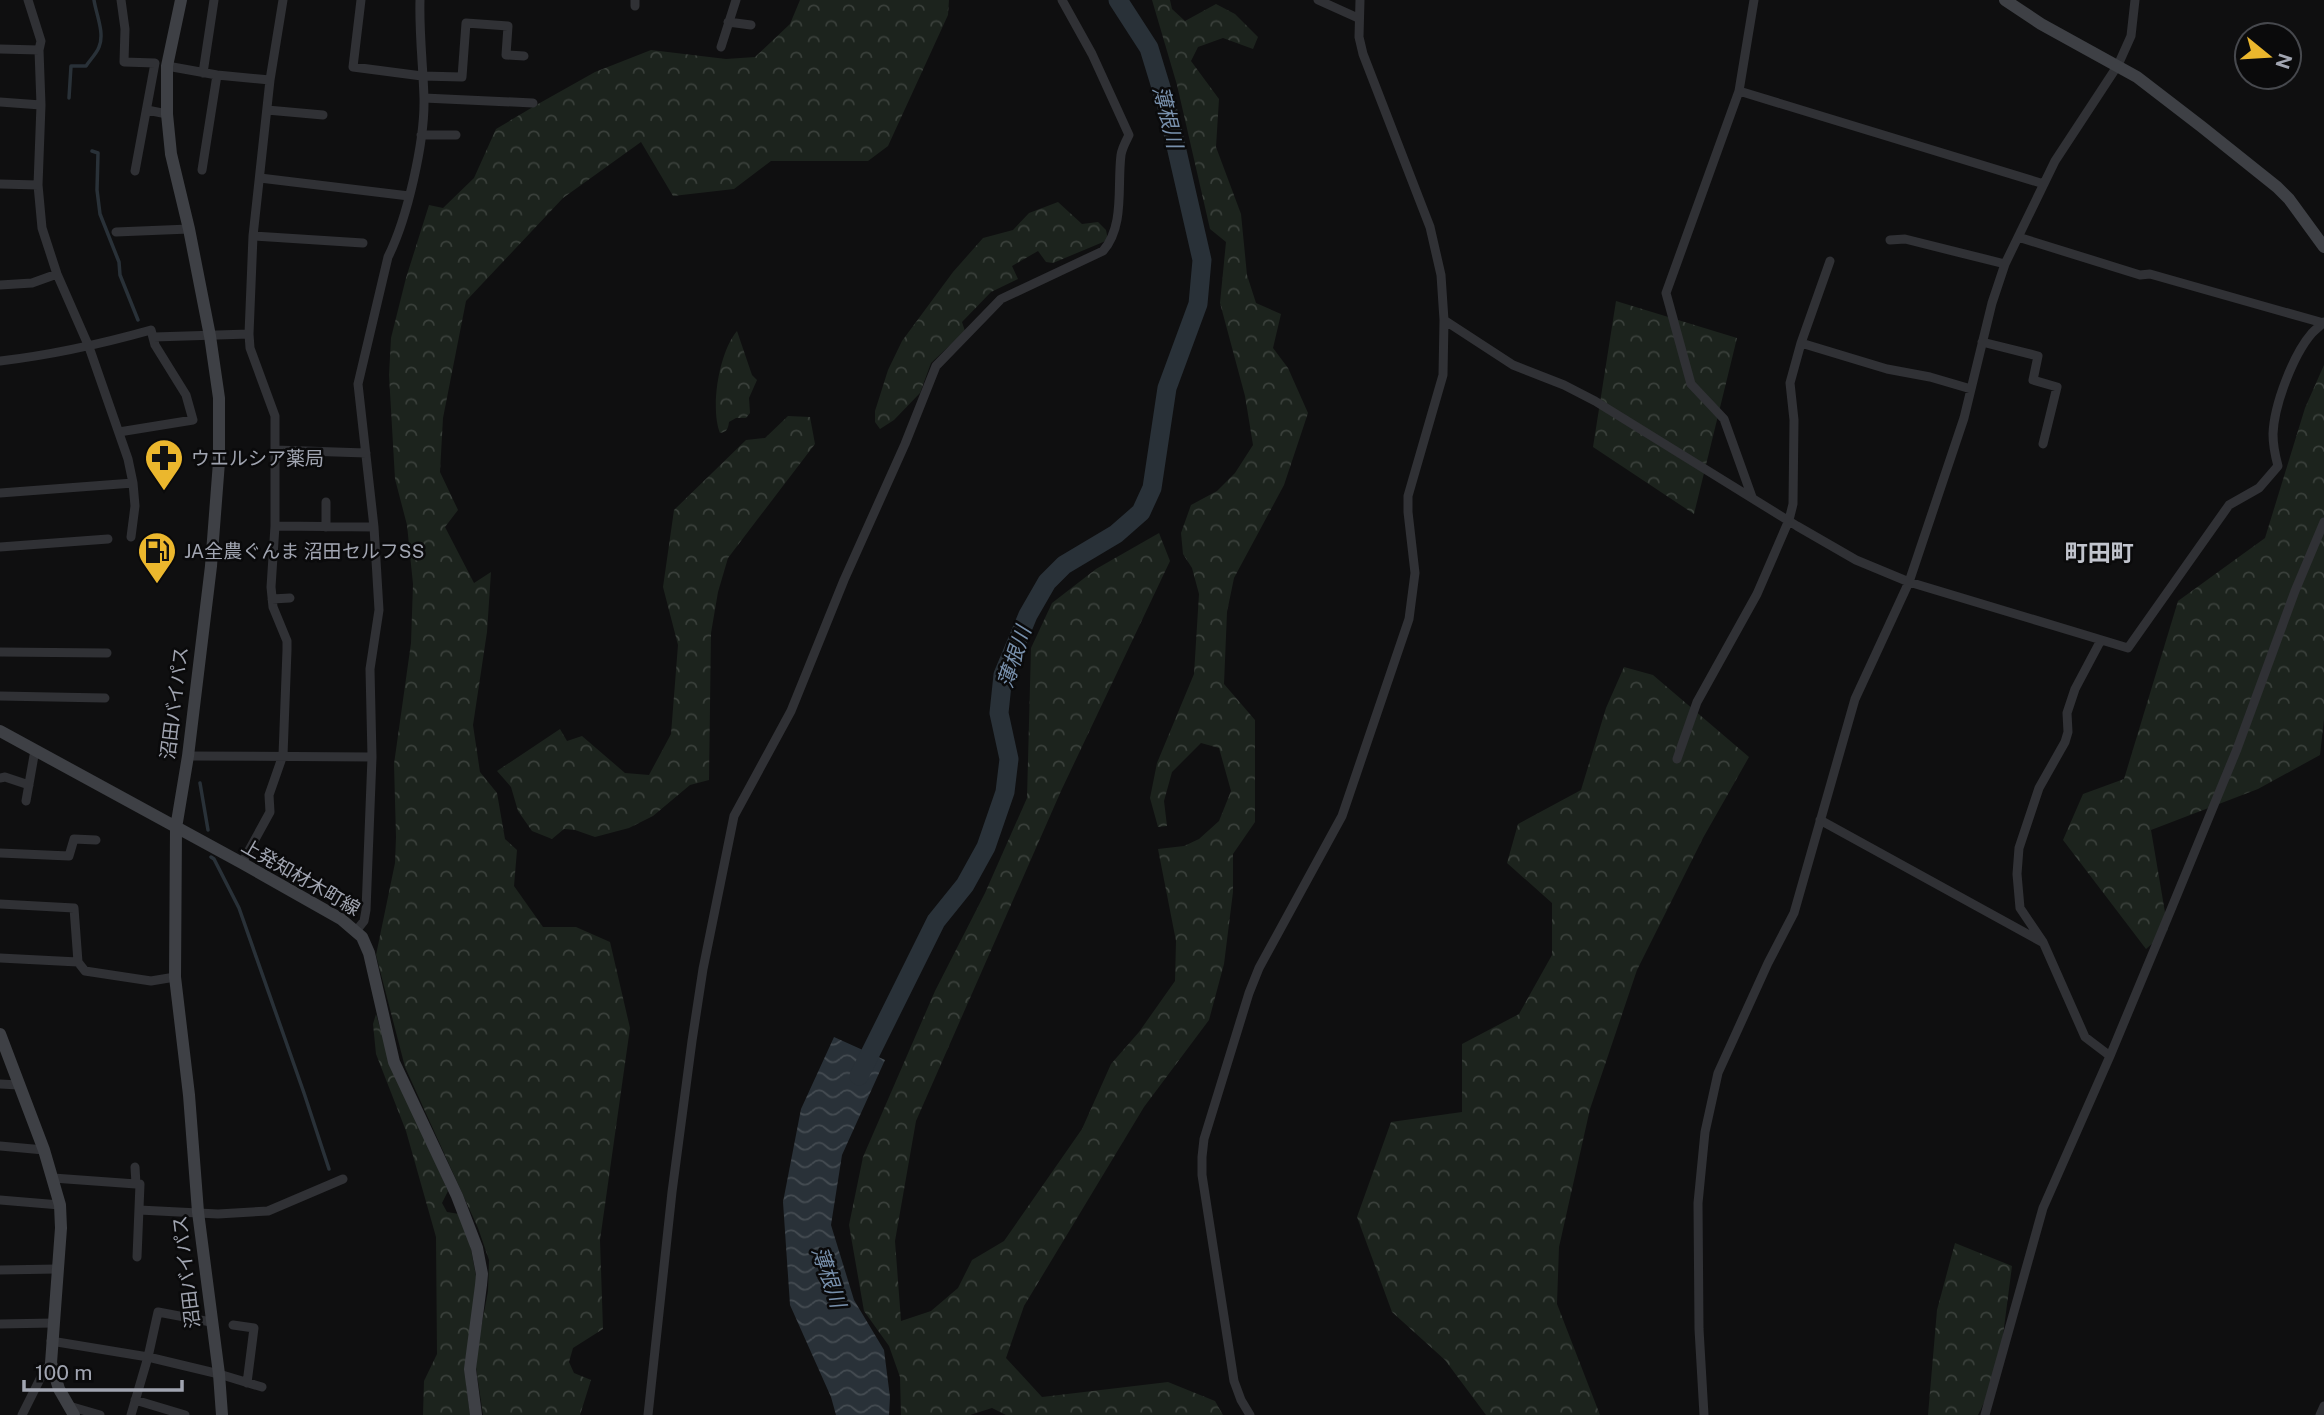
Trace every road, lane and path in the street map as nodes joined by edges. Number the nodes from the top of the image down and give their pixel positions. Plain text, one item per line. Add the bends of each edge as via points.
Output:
1 (28, 0) edge
2 (121, 0) edge
3 (181, 0) edge
4 (214, 0) edge
5 (283, 0) edge
6 (360, 0) edge
7 (420, 0) edge
8 (736, 0) edge
9 (1062, 0) edge
10 (1318, 0) edge
11 (1360, 0) edge
12 (1754, 0) edge
13 (2005, 0) edge
14 (2135, 0) edge
15 (1359, 18) junction
16 (728, 22) junction
17 (751, 25) dead end
18 (721, 47) dead end
19 (0, 49) edge
20 (39, 50) junction
21 (523, 56) dead end
22 (2118, 65) junction
23 (167, 66) junction
24 (203, 73) junction
25 (217, 75) junction
26 (422, 76) junction
27 (270, 80) junction
28 (1739, 92) junction
29 (424, 99) junction
30 (0, 102) edge
31 (533, 103) dead end
32 (41, 105) junction
33 (146, 110) junction
34 (267, 110) junction
35 (167, 114) junction
36 (323, 115) dead end
37 (421, 135) junction
38 (456, 135) dead end
39 (202, 170) dead end
40 (135, 171) dead end
41 (260, 178) junction
42 (0, 184) edge
43 (2044, 184) junction
44 (38, 185) junction
45 (409, 195) junction
46 (189, 229) junction
47 (116, 232) dead end
48 (253, 236) junction
49 (2018, 237) junction
50 (1889, 240) dead end
51 (363, 243) dead end
52 (2324, 247) edge
53 (1830, 261) dead end
54 (2005, 264) junction
55 (57, 274) junction
56 (0, 285) edge
57 (1444, 320) junction
58 (2324, 323) edge
59 (249, 334) junction
60 (210, 336) junction
61 (155, 337) junction
62 (1982, 342) junction
63 (1801, 343) junction
64 (89, 347) junction
65 (0, 360) edge
66 (1970, 389) junction
67 (119, 432) junction
68 (2043, 444) dead end
69 (275, 450) junction
70 (366, 453) junction
71 (133, 483) junction
72 (0, 493) edge
73 (1752, 497) junction
74 (326, 502) dead end
75 (1789, 520) junction
76 (2324, 522) edge
77 (275, 526) junction
78 (326, 527) junction
79 (374, 527) junction
80 (131, 537) dead end
81 (108, 539) dead end
82 (0, 547) edge
83 (1909, 582) junction
84 (290, 598) dead end
85 (272, 599) junction
86 (2101, 640) junction
87 (0, 652) edge
88 (107, 653) dead end
89 (0, 696) edge
90 (105, 698) dead end
91 (0, 731) edge
92 (35, 750) junction
93 (283, 755) junction
94 (188, 756) junction
95 (372, 757) junction
96 (1676, 759) dead end
97 (0, 778) edge
98 (29, 785) junction
99 (26, 801) dead end
100 (1820, 820) junction
101 (176, 828) junction
102 (96, 839) dead end
103 (0, 853) edge
104 (242, 863) junction
105 (0, 904) edge
106 (356, 931) junction
107 (2043, 942) junction
108 (0, 958) edge
109 (78, 962) junction
110 (174, 976) junction
111 (0, 1034) edge
112 (3, 1047) edge
113 (2110, 1056) junction
114 (0, 1084) edge
115 (19, 1085) junction
116 (0, 1146) edge
117 (44, 1150) junction
118 (135, 1167) dead end
119 (53, 1178) junction
120 (343, 1179) dead end
121 (136, 1184) junction
122 (0, 1200) edge
123 (60, 1205) junction
124 (139, 1210) junction
125 (198, 1212) junction
126 (138, 1257) dead end
127 (57, 1269) junction
128 (0, 1270) edge
129 (211, 1322) junction
130 (53, 1323) junction
131 (0, 1324) edge
132 (233, 1325) dead end
133 (51, 1341) junction
134 (148, 1357) junction
135 (51, 1363) junction
136 (219, 1374) junction
137 (247, 1383) junction
138 (262, 1387) dead end
139 (135, 1401) junction
140 (2324, 1406) edge
141 (71, 1410) edge
142 (23, 1415) edge
143 (100, 1415) edge
144 (131, 1415) edge
145 (185, 1415) edge
146 (222, 1415) edge
147 (476, 1415) edge
148 (648, 1415) edge
149 (1250, 1415) edge
150 (1704, 1415) edge
151 (1985, 1415) edge
152 (2320, 1415) edge

1 - 20 street via 41,41
2 - 33 street via 124,62 155,63
3 - 23 street, 沼田バイパス
4 - 24 street
5 - 27 street
6 - 26 street via 353,67
7 - 26 street
8 - 16 street
9 - 148 street via 1129,135 1122,153 1112,241 1104,251 1001,299 936,366 791,711 734,816 692,1041
10 - 15 street
11 - 15 street
12 - 28 street
13 - 22 street
14 - 22 street via 2131,36
15 - 57 street via 1363,54 1430,227 1441,275
16 - 17 street
16 - 18 street
19 - 20 street
20 - 32 street
21 - 26 street via 506,55 508,26 466,23 463,77
22 - 43 street
22 - 52 street via 2277,187
23 - 24 street
23 - 35 street, 沼田バイパス
24 - 25 street
25 - 27 street
25 - 39 street
26 - 29 street
27 - 34 street
28 - 43 street
28 - 73 street via 1666,293 1691,384 1724,419
29 - 31 street
29 - 37 street
30 - 32 street
32 - 44 street
33 - 35 street
33 - 40 street
34 - 36 street
34 - 41 street
35 - 46 street, 沼田バイパス via 171,154
37 - 38 street
37 - 45 street
41 - 45 street
41 - 48 street
42 - 44 street
43 - 49 street
44 - 55 street via 42,228
45 - 70 street via 388,257 358,384
46 - 47 street
46 - 60 street, 沼田バイパス
48 - 51 street
48 - 59 street
49 - 54 street
49 - 58 street via 2140,275 2151,274
50 - 54 street via 1905,239
53 - 63 street
54 - 62 street
55 - 56 street via 32,283
55 - 64 street
57 - 73 street via 1513,365 1595,401
57 - 149 street via 1441,388 1408,496 1415,573 1409,619 1342,816 1249,993 1204,1139 1202,1175 1232,1368
58 - 86 street via 2311,334 2286,380 2273,431 2278,466 2259,488 2229,505 2128,648
59 - 60 street
59 - 69 street via 275,416
60 - 61 street
60 - 94 street, 沼田バイパス via 219,398 219,462
61 - 64 street via 151,330
61 - 67 street via 155,345 186,395 193,420
62 - 66 street
62 - 68 street via 2038,356 2033,380 2057,387
63 - 66 street
63 - 75 street via 1790,383 1794,504
64 - 65 street
64 - 67 street
66 - 83 street
67 - 71 street
69 - 70 street
69 - 77 street
70 - 79 street
71 - 72 street
71 - 80 street
73 - 75 street
74 - 78 street
75 - 83 street via 1856,560
75 - 96 street via 1757,594 1697,702
76 - 113 street via 2232,761
77 - 78 street
77 - 85 street
78 - 79 street
79 - 95 street via 379,610 370,670
81 - 82 street
83 - 86 street
83 - 100 street via 1855,699
84 - 85 street
85 - 93 street via 287,641
86 - 107 street via 2075,689 2065,742 2039,788 2019,848 2020,908
87 - 88 street
89 - 90 street
91 - 92 street, 上発知材木町線
92 - 98 street
92 - 101 street, 上発知材木町線
93 - 94 street
93 - 95 street
93 - 104 street via 269,795 270,812
94 - 101 street, 沼田バイパス
95 - 106 street via 366,916
97 - 98 street
98 - 99 street
100 - 107 street
100 - 150 street via 1794,913 1718,1073 1705,1132 1698,1203
101 - 104 street, 上発知材木町線
101 - 110 street, 沼田バイパス
102 - 103 street via 74,839 69,856
104 - 106 street, 上発知材木町線
105 - 109 street via 74,908
106 - 147 street, 上発知材木町線 via 369,953 394,1062 477,1248 482,1274 470,1369
107 - 113 street via 2085,1037
108 - 109 street
109 - 110 street via 88,972 151,981
110 - 125 street, 沼田バイパス via 190,1095
111 - 112 street
112 - 115 street
113 - 151 street via 2043,1208
114 - 115 street
115 - 117 street
116 - 117 street
117 - 119 street
118 - 121 street
119 - 121 street
119 - 123 street
120 - 125 street via 268,1211
121 - 124 street via 141,1184
122 - 123 street
123 - 127 street
124 - 125 street
124 - 126 street
125 - 129 street, 沼田バイパス
127 - 128 street
127 - 130 street
129 - 134 street via 158,1312
129 - 136 street, 沼田バイパス
130 - 131 street
130 - 133 street
132 - 137 street via 254,1328
133 - 134 street
133 - 135 street
134 - 136 street
134 - 139 street
135 - 141 street
135 - 142 street
136 - 137 street
136 - 146 street, 沼田バイパス
137 - 138 street
139 - 144 street
139 - 145 street
140 - 152 street
141 - 143 street

